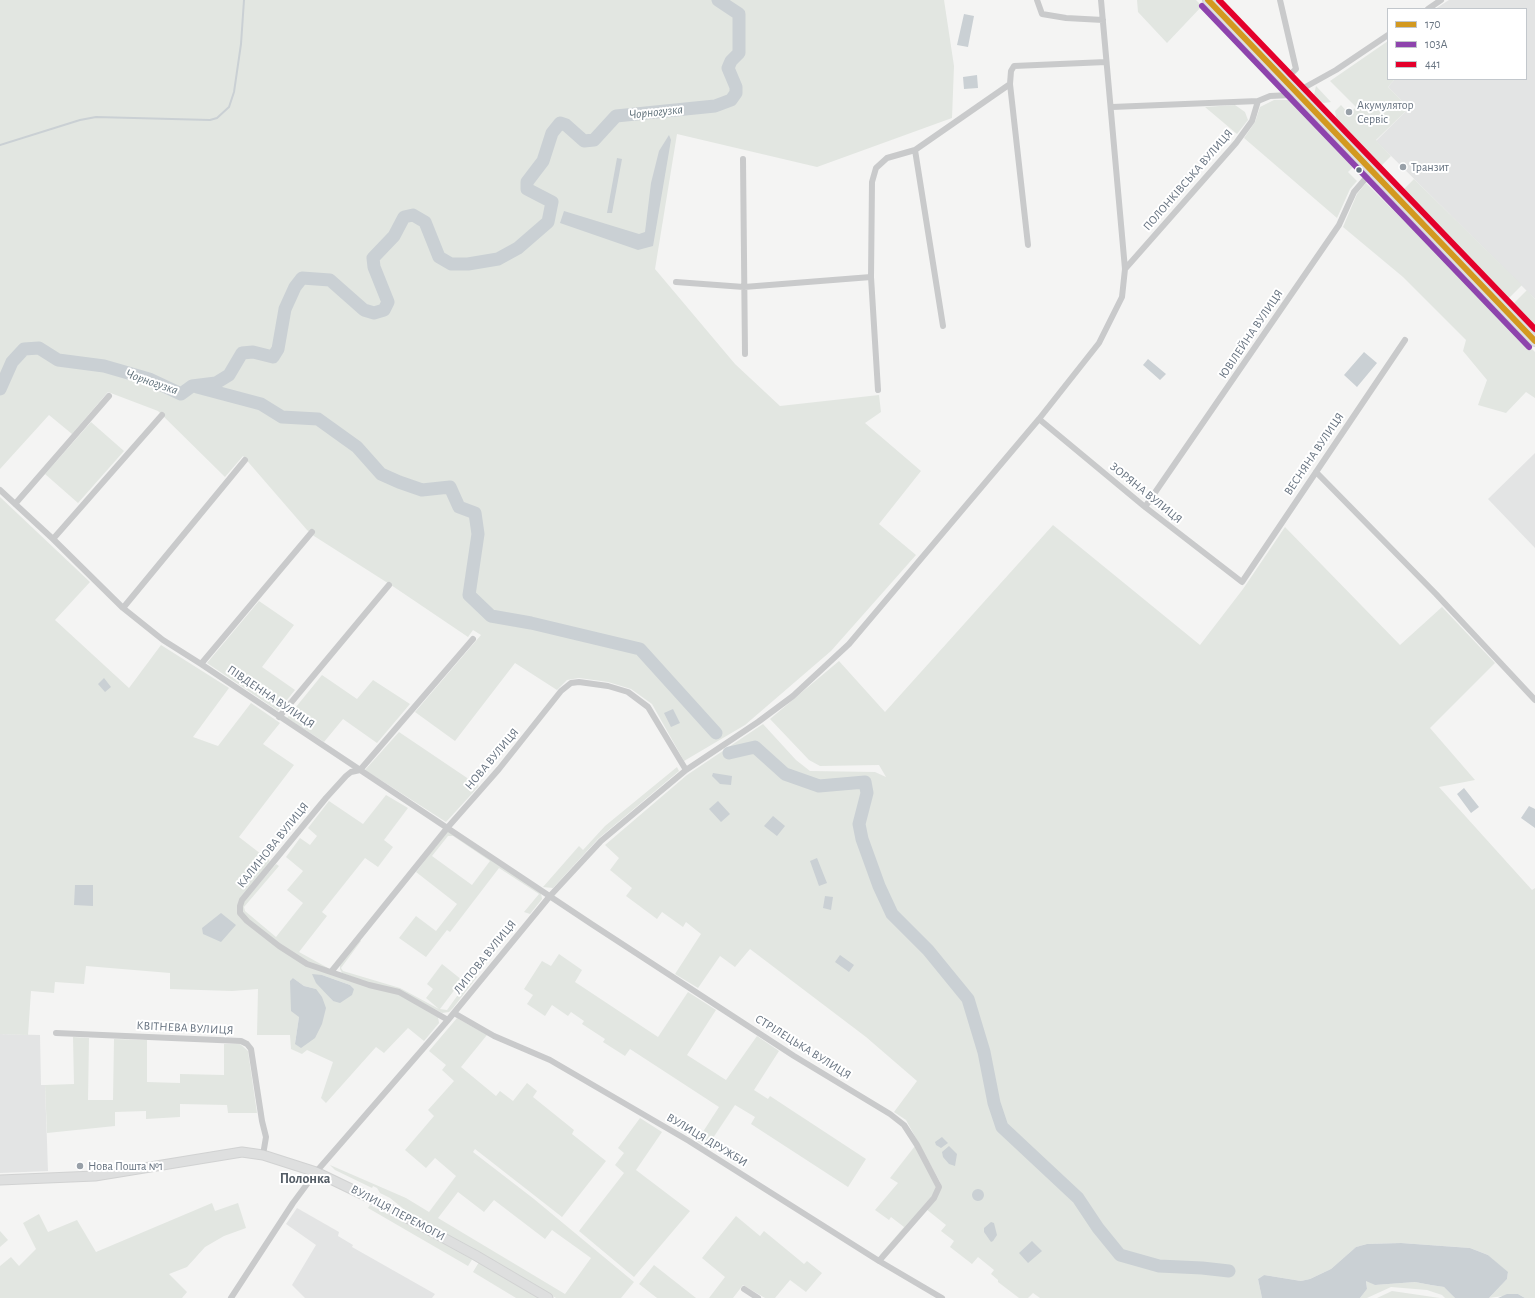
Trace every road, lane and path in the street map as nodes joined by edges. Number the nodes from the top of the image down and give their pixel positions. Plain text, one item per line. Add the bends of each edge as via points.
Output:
1 (1037, 0) edge
2 (1101, 0) edge
3 (1208, 0) edge
4 (1280, 0) edge
5 (1441, 0) edge
6 (1429, 8) edge
7 (1103, 20) junction
8 (1387, 36) edge
9 (1106, 62) junction
10 (1284, 80) junction
11 (1010, 84) junction
12 (1296, 92) junction
13 (1258, 101) junction
14 (1112, 107) junction
15 (915, 150) junction
16 (742, 159) dead end
17 (1372, 171) junction
18 (1028, 245) dead end
19 (1125, 269) junction
20 (872, 277) junction
21 (676, 282) dead end
22 (744, 287) junction
23 (943, 326) dead end
24 (1405, 340) dead end
25 (1535, 341) edge
26 (745, 354) dead end
27 (878, 390) dead end
28 (109, 396) dead end
29 (162, 414) dead end
30 (1039, 420) junction
31 (245, 460) dead end
32 (1316, 472) junction
33 (0, 490) edge
34 (15, 504) junction
35 (1145, 507) junction
36 (312, 532) dead end
37 (53, 539) junction
38 (1242, 582) joint
39 (389, 585) dead end
40 (123, 608) junction
41 (473, 639) dead end
42 (201, 664) junction
43 (1535, 700) edge
44 (279, 717) junction
45 (360, 770) junction
46 (686, 770) junction
47 (448, 827) junction
48 (550, 896) junction
49 (331, 972) junction
50 (454, 1013) junction
51 (448, 1020) junction
52 (56, 1033) dead end
53 (263, 1155) junction
54 (316, 1172) junction
55 (0, 1180) edge
56 (879, 1261) junction
57 (744, 1289) dead end
58 (231, 1298) edge
59 (548, 1298) edge
60 (758, 1298) edge
61 (942, 1298) edge

1 - 7 street via 1042,14
2 - 7 street, ЛИПОВА ВУЛИЦЯ
3 - 10 main road
4 - 10 street via 1296,69
5 - 6 street
7 - 9 street, ЛИПОВА ВУЛИЦЯ
8 - 12 street via 1336,70
9 - 11 street via 1014,66
9 - 14 street, ЛИПОВА ВУЛИЦЯ
10 - 12 main road
11 - 15 street
11 - 18 street
12 - 13 street via 1290,95 1270,96
12 - 17 main road
13 - 14 street
13 - 19 street, ПОЛОНКІВСЬКА ВУЛИЦЯ via 1252,121 1236,143
14 - 19 street, ЛИПОВА ВУЛИЦЯ
15 - 20 street via 887,158 876,168 872,182
15 - 23 street
16 - 22 street
17 - 25 main road
17 - 35 street, ЮВІЛЕЙНА ВУЛИЦЯ via 1354,192 1339,225
19 - 30 street, ЛИПОВА ВУЛИЦЯ via 1122,297 1099,343
20 - 22 street
20 - 27 street
21 - 22 street
22 - 26 street
24 - 32 street, ВЕСНЯНА ВУЛИЦЯ
28 - 34 street
29 - 37 street
30 - 35 street, ЗОРЯНА ВУЛИЦЯ
30 - 46 street, ЛИПОВА ВУЛИЦЯ via 849,644 793,696
31 - 40 street
32 - 38 street, ВЕСНЯНА ВУЛИЦЯ
32 - 43 street via 1436,594
33 - 34 street, ПІВДЕННА ВУЛИЦЯ
34 - 37 street, ПІВДЕННА ВУЛИЦЯ
35 - 38 street, ЗОРЯНА ВУЛИЦЯ
36 - 42 street
37 - 40 street, ПІВДЕННА ВУЛИЦЯ
39 - 44 street
40 - 42 street, ПІВДЕННА ВУЛИЦЯ via 163,640
41 - 45 street, КАЛИНОВА ВУЛИЦЯ
42 - 44 street, ПІВДЕННА ВУЛИЦЯ
44 - 45 street, ПІВДЕННА ВУЛИЦЯ
45 - 47 street, ПІВДЕННА ВУЛИЦЯ
45 - 49 street, КАЛИНОВА ВУЛИЦЯ via 346,776 326,798 242,900 240,906 240,913 246,920 279,946 308,964
46 - 47 street, НОВА ВУЛИЦЯ via 648,707 628,692 608,686 570,683
46 - 48 street, ЛИПОВА ВУЛИЦЯ via 600,841
47 - 48 street, ПІВДЕННА ВУЛИЦЯ
47 - 49 street, НОВА ВУЛИЦЯ
48 - 50 street, ЛИПОВА ВУЛИЦЯ
48 - 56 street, СТРІЛЕЦЬКА ВУЛИЦЯ via 787,1051 890,1114 904,1126 939,1187 934,1198
49 - 51 street, КАЛИНОВА ВУЛИЦЯ via 398,992
50 - 51 street, ЛИПОВА ВУЛИЦЯ
50 - 56 street, ВУЛИЦЯ ДРУЖБИ via 494,1036 550,1060 689,1142
51 - 54 street, ЛИПОВА ВУЛИЦЯ
52 - 53 street, КВІТНЕВА ВУЛИЦЯ via 241,1041 247,1044 251,1049 266,1137
53 - 54 main road, ВУЛИЦЯ ПЕРЕМОГИ
53 - 55 main road, ВУЛИЦЯ ПЕРЕМОГИ via 242,1152 95,1176
54 - 58 street, ЛИПОВА ВУЛИЦЯ
54 - 59 main road, ВУЛИЦЯ ПЕРЕМОГИ via 409,1218
56 - 61 street, ВУЛИЦЯ ДРУЖБИ
57 - 60 street

